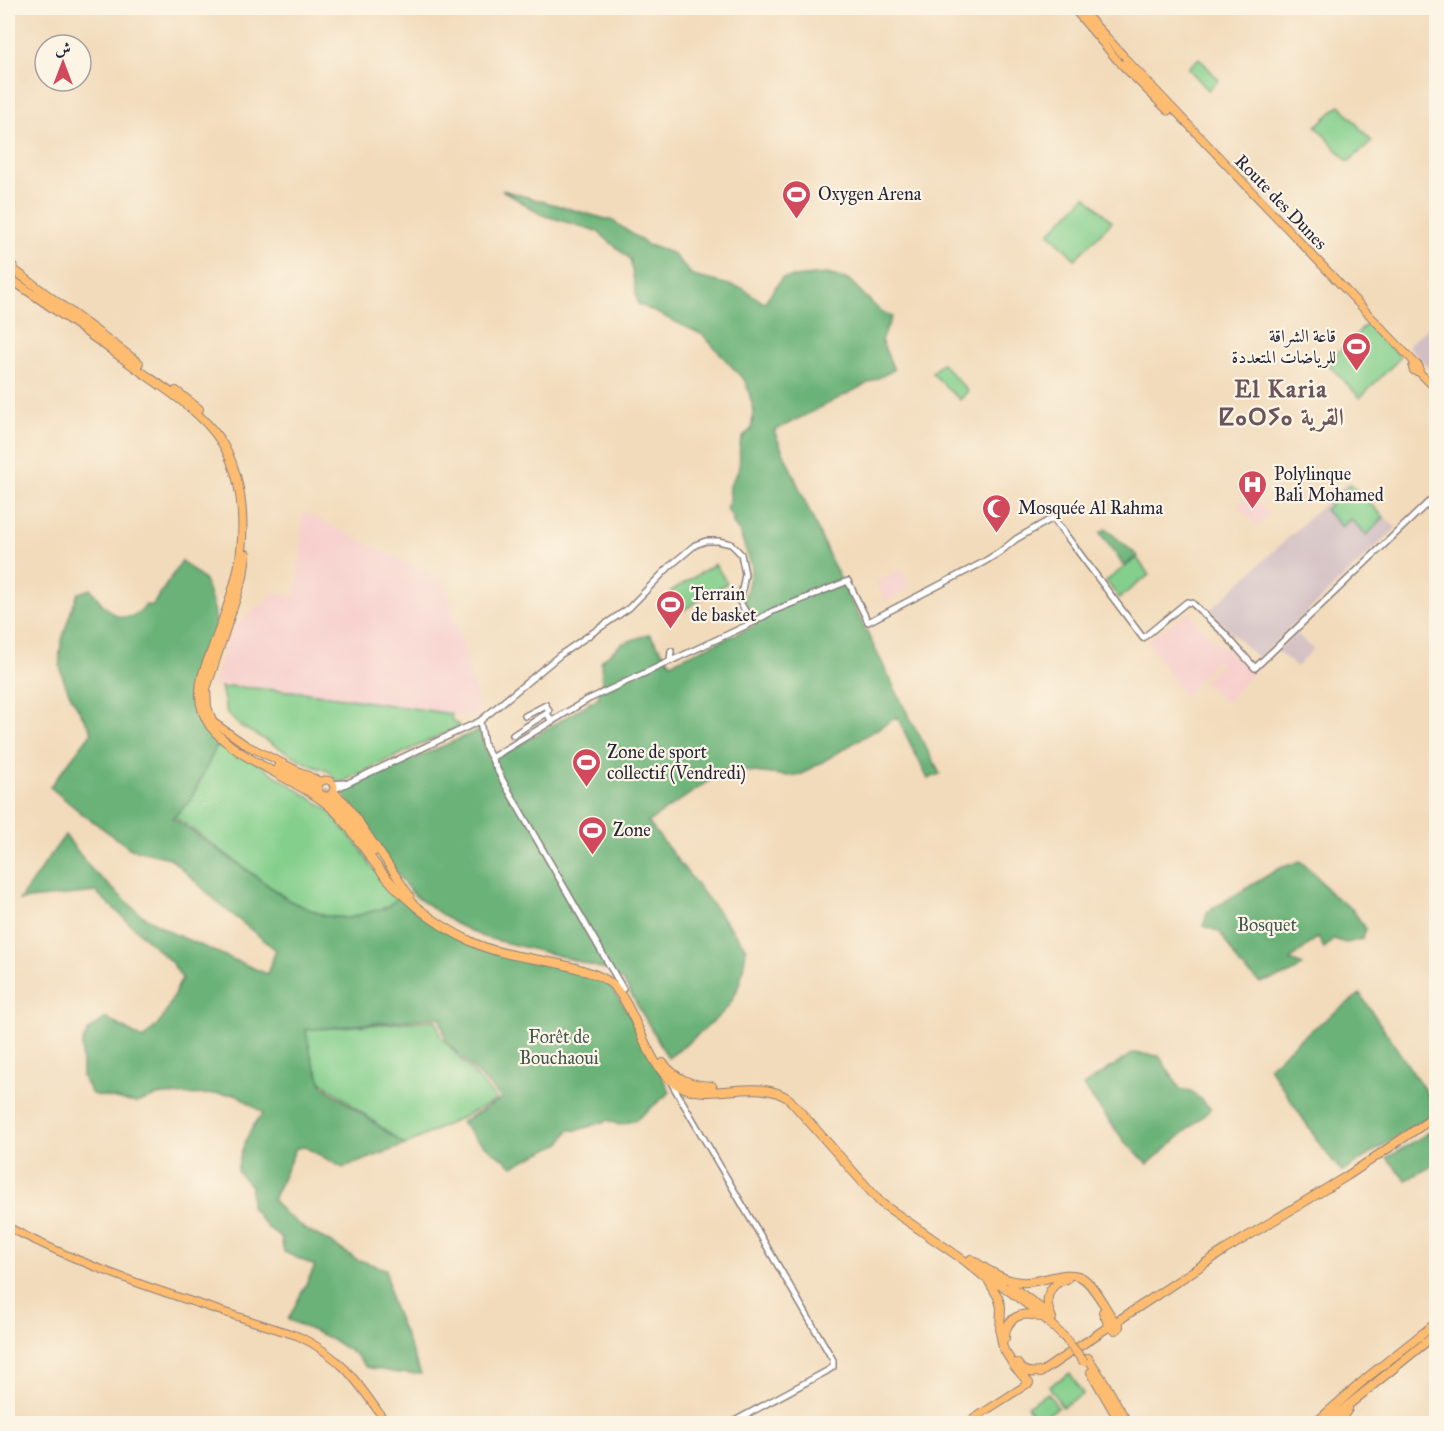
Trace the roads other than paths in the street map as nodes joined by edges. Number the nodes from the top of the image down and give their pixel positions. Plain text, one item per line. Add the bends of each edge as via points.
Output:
1 (1073, 8) edge
2 (1080, 8) edge
3 (1121, 60) junction
4 (8, 193) edge
5 (11, 272) edge
6 (20, 285) junction
7 (9, 293) edge
8 (108, 343) junction
9 (1417, 367) junction
10 (8, 373) edge
11 (1437, 384) edge
12 (1437, 389) edge
13 (1437, 495) edge
14 (752, 623) junction
15 (671, 651) dead end
16 (670, 661) junction
17 (547, 713) junction
18 (525, 716) dead end
19 (480, 721) junction
20 (552, 722) junction
21 (513, 735) dead end
22 (230, 743) junction
23 (491, 758) junction
24 (317, 783) junction
25 (333, 791) junction
26 (322, 795) junction
27 (381, 871) junction
28 (623, 989) junction
29 (669, 1079) junction
30 (693, 1090) junction
31 (689, 1112) junction
32 (1437, 1118) edge
33 (8, 1227) edge
34 (969, 1261) junction
35 (1104, 1309) junction
36 (1136, 1310) junction
37 (1050, 1320) junction
38 (1437, 1323) edge
39 (1114, 1325) junction
40 (1437, 1334) edge
41 (833, 1360) junction
42 (840, 1363) dead end
43 (1017, 1367) junction
44 (1043, 1371) junction
45 (1026, 1383) junction
46 (1359, 1395) junction
47 (1126, 1422) edge
48 (387, 1424) edge
49 (729, 1424) edge
50 (965, 1424) edge
51 (1314, 1424) edge
52 (1325, 1424) edge
53 (1338, 1424) edge

1 - 3 main road, Route des Dunes
2 - 3 main road, Route des Dunes
3 - 9 main road, Route des Dunes
4 - 5 highway
5 - 6 highway
5 - 7 highway
5 - 8 highway
6 - 7 highway via 13,286
6 - 8 highway
7 - 10 highway
8 - 22 highway via 199,415 219,438 236,471 242,507 238,573 204,672 200,695 206,719
8 - 24 highway via 207,416 230,446 242,473 247,511 245,566 208,678 206,698 213,722 242,747
9 - 11 main road, Route des Dunes
9 - 12 main road, Route des Dunes
13 - 14 street via 1255,668 1192,603 1187,602 1143,638 1053,518 982,563 868,622 848,581
14 - 16 street
14 - 19 street via 740,602 745,574 741,554 731,543 706,541 670,566 630,608 560,655
15 - 16 street
16 - 20 street via 587,700
17 - 18 street via 546,705
17 - 20 street
17 - 21 street
19 - 23 street
19 - 25 street
20 - 23 street
22 - 26 main road
22 - 27 highway via 329,805
23 - 28 street
24 - 25 main road via 327,781
24 - 26 main road
25 - 26 main road
25 - 28 highway via 390,875 443,921 498,946 597,970
26 - 27 main road via 340,808
27 - 29 highway via 409,902 473,943 563,964 607,980
28 - 34 highway via 657,1053 677,1077 702,1085 762,1083 787,1091 882,1197
29 - 30 highway
29 - 31 street
30 - 31 street via 686,1099
30 - 34 highway via 761,1089 784,1095 881,1203
31 - 41 street
32 - 36 highway
32 - 39 highway via 1348,1180
33 - 48 main road via 87,1265 310,1342 343,1365
34 - 35 highway via 1019,1282 1039,1282 1065,1275 1080,1277 1090,1285
34 - 37 highway
34 - 43 highway via 998,1297 1001,1341
35 - 36 highway via 1116,1314
35 - 37 highway via 1084,1285 1067,1279 1054,1285 1048,1295
35 - 39 highway via 1108,1322
36 - 39 highway
37 - 43 highway via 1025,1314 1008,1325 1005,1340
37 - 47 highway via 1086,1360
38 - 51 highway
39 - 44 highway
39 - 45 highway
40 - 46 highway
41 - 42 street
41 - 49 street via 833,1367 827,1371
43 - 44 highway
43 - 45 highway
44 - 45 highway
45 - 50 main road
46 - 52 highway
46 - 53 highway

